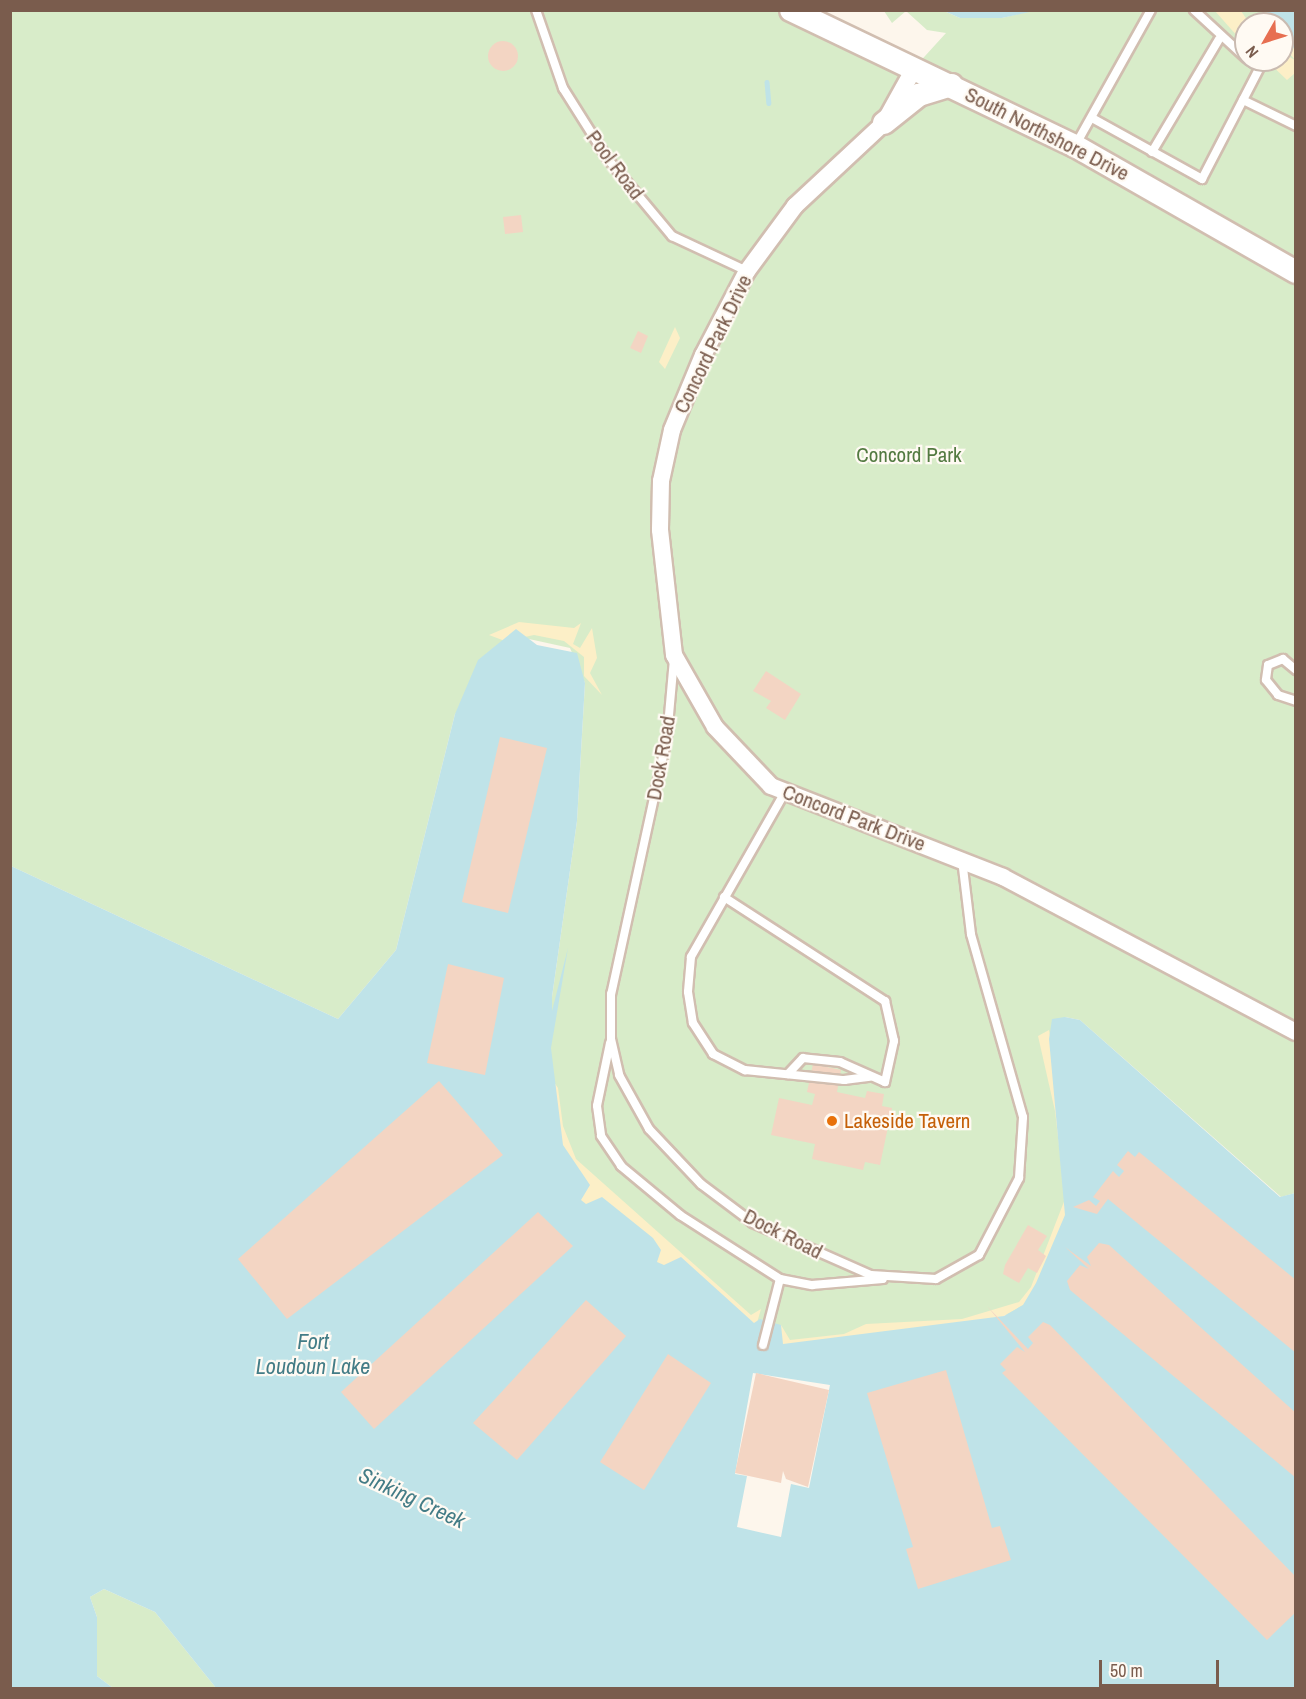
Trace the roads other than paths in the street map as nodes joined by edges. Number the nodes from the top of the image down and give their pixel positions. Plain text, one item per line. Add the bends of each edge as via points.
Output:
1 (791, 10) edge
2 (1151, 10) edge
3 (1194, 10) edge
4 (536, 11) edge
5 (1219, 39) junction
6 (1234, 50) edge
7 (915, 67) junction
8 (1257, 72) edge
9 (951, 85) junction
10 (1243, 100) junction
11 (1092, 118) junction
12 (884, 123) junction
13 (1296, 126) edge
14 (1075, 146) junction
15 (1152, 152) junction
16 (747, 271) junction
17 (1296, 272) edge
18 (674, 655) junction
19 (1296, 670) edge
20 (1296, 700) edge
21 (785, 792) junction
22 (962, 860) junction
23 (724, 897) junction
24 (1296, 1032) edge
25 (611, 1039) junction
26 (788, 1074) junction
27 (870, 1077) junction
28 (892, 1277) junction
29 (780, 1279) junction
30 (763, 1345) dead end

1 - 7 main road, South Northshore Drive
2 - 11 lane
3 - 5 lane
4 - 16 lane, Pool Road via 563,88 607,158 672,236
5 - 6 lane
5 - 15 lane
7 - 9 main road, South Northshore Drive
7 - 12 street, Concord Park Drive
8 - 10 lane
9 - 12 main road via 919,94
9 - 14 main road, South Northshore Drive
10 - 13 lane
10 - 15 lane via 1202,179
11 - 14 lane
11 - 15 lane
12 - 16 street, Concord Park Drive via 795,206
14 - 17 main road, South Northshore Drive
16 - 18 street, Concord Park Drive via 703,355 665,453 661,573
18 - 21 street, Concord Park Drive via 715,727 758,775
18 - 25 lane, Dock Road via 666,738 614,971
19 - 20 lane via 1283,659 1268,664 1266,680 1278,694
21 - 22 street, Concord Park Drive
21 - 23 lane
22 - 24 street, Concord Park Drive
22 - 28 lane, Dock Road via 970,934 1023,1117 1019,1178 979,1255 936,1279
23 - 26 lane via 690,964 695,1030 713,1054 731,1065
23 - 27 lane via 885,1001 894,1041 885,1082
25 - 28 lane, Dock Road via 619,1076 645,1124 701,1184 788,1241 871,1275
25 - 29 lane via 597,1106 608,1150 680,1215
26 - 27 lane
26 - 27 lane via 803,1058 840,1062
28 - 29 lane via 812,1286
29 - 30 lane

